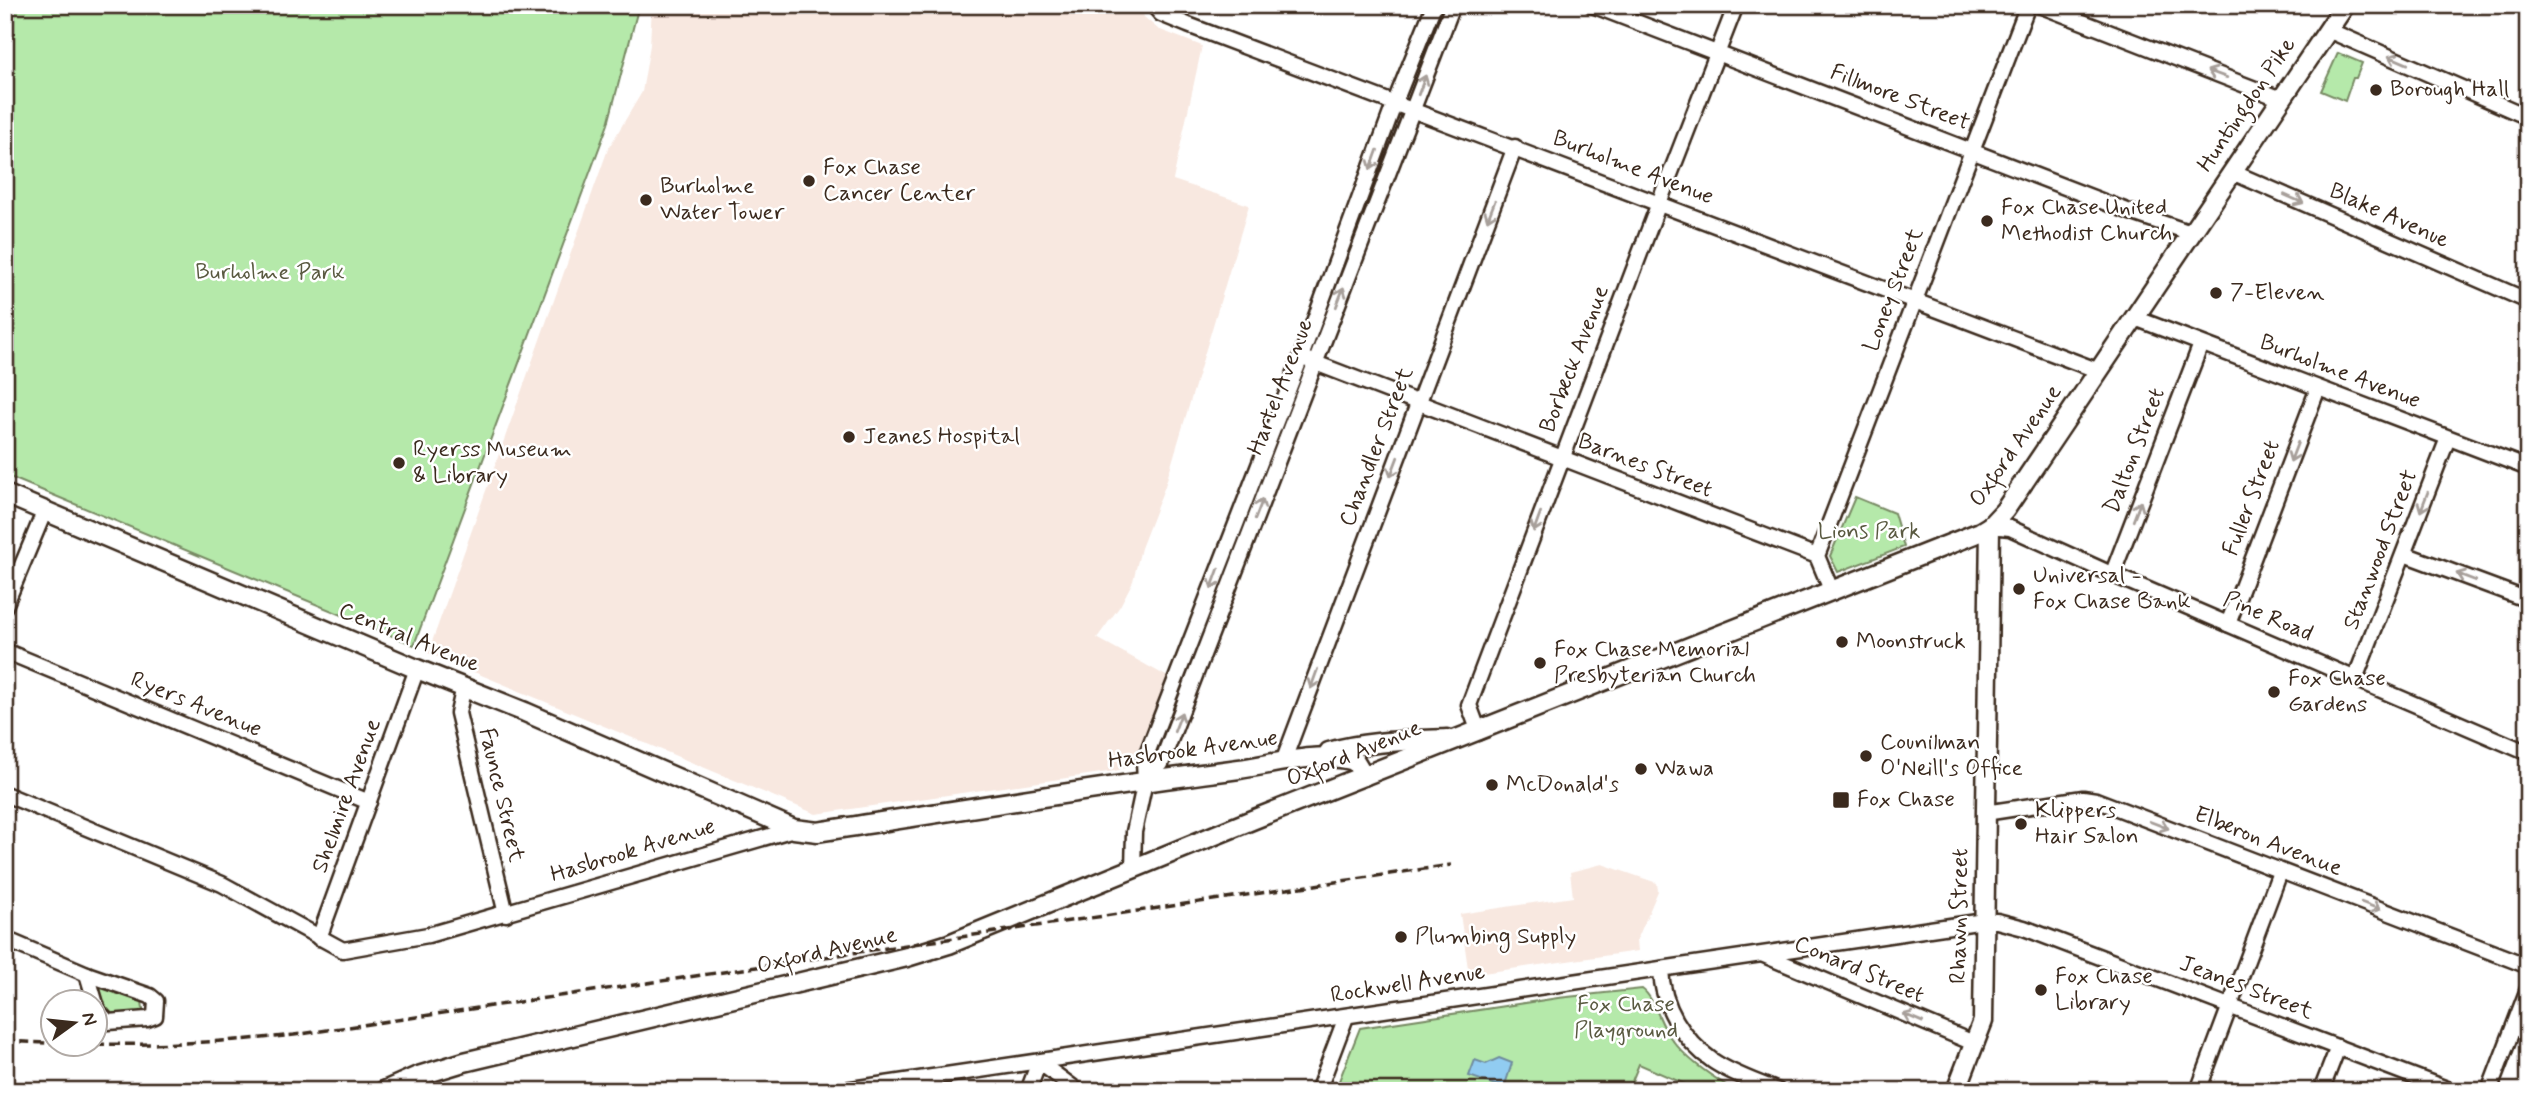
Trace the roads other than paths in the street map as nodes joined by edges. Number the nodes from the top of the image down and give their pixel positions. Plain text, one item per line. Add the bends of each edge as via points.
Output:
1 (1153, 5) edge
2 (1434, 5) edge
3 (1453, 5) edge
4 (1592, 5) edge
5 (1737, 5) edge
6 (2028, 5) edge
7 (2039, 5) edge
8 (2345, 5) edge
9 (2328, 30) junction
10 (1719, 53) junction
11 (2281, 99) junction
12 (1395, 102) junction
13 (1413, 108) junction
14 (2528, 117) edge
15 (1515, 147) junction
16 (1973, 150) junction
17 (2232, 172) junction
18 (1659, 203) junction
19 (2191, 233) junction
20 (1914, 301) junction
21 (2528, 301) edge
22 (2135, 318) junction
23 (2201, 344) junction
24 (1308, 360) junction
25 (2099, 371) junction
26 (2318, 388) junction
27 (1418, 403) junction
28 (2448, 438) junction
29 (1561, 458) junction
30 (2528, 468) edge
31 (5, 494) edge
32 (45, 510) junction
33 (1990, 526) junction
34 (2404, 554) junction
35 (1817, 556) junction
36 (2112, 575) junction
37 (1832, 592) junction
38 (2528, 600) edge
39 (5, 606) edge
40 (2228, 624) junction
41 (5, 651) edge
42 (417, 669) junction
43 (2355, 679) junction
44 (464, 686) junction
45 (1479, 732) junction
46 (1461, 739) junction
47 (2528, 752) edge
48 (1308, 759) junction
49 (1283, 762) junction
50 (1364, 776) junction
51 (1145, 781) junction
52 (5, 794) edge
53 (369, 802) junction
54 (1986, 813) junction
55 (794, 829) junction
56 (1133, 868) junction
57 (2280, 872) junction
58 (506, 914) junction
59 (1984, 921) junction
60 (319, 938) junction
61 (5, 939) edge
62 (1764, 955) junction
63 (2528, 966) edge
64 (1661, 969) junction
65 (87, 974) junction
66 (2528, 989) edge
67 (2230, 1006) junction
68 (1346, 1017) junction
69 (1976, 1044) junction
70 (2338, 1047) junction
71 (1039, 1062) junction
72 (384, 1091) edge
73 (838, 1091) edge
74 (1028, 1091) edge
75 (1078, 1091) edge
76 (1318, 1091) edge
77 (1778, 1091) edge
78 (1955, 1091) edge
79 (2198, 1091) edge
80 (2321, 1091) edge
81 (2452, 1091) edge
82 (2489, 1091) edge

1 - 12 street, Burholme Avenue via 1161,14
2 - 12 street, Hartel Avenue
13 -> 3 street, Hartel Avenue
4 - 10 street, Fillmore Street
5 - 10 street, Borbeck Avenue
6 - 16 street, Loney Street
11 -> 7 street
8 - 9 main road, Huntingdon Pike
9 - 11 main road, Huntingdon Pike
14 -> 9 street
10 - 16 street, Fillmore Street
10 - 18 street, Borbeck Avenue
11 - 17 main road, Huntingdon Pike
12 - 13 street, Burholme Avenue
12 -> 24 street, Hartel Avenue
13 - 15 street, Burholme Avenue
24 -> 13 street, Hartel Avenue
15 - 18 street, Burholme Avenue
15 -> 27 street, Chandler Street
16 - 19 street, Fillmore Street
16 - 20 street, Loney Street
17 - 19 main road, Huntingdon Pike
17 -> 21 street, Blake Avenue
18 - 20 street, Burholme Avenue
18 - 29 street, Borbeck Avenue
19 - 22 main road, Oxford Avenue
20 - 25 street, Burholme Avenue
20 - 35 street, Loney Street
22 - 23 street, Burholme Avenue
22 - 25 main road, Oxford Avenue
23 - 26 street, Burholme Avenue
36 -> 23 street, Dalton Street
24 - 27 street, Barnes Street
24 - 51 street, Hartel Avenue via 1144,761
25 - 33 main road, Oxford Avenue
26 - 28 street, Burholme Avenue
26 -> 40 street, Fuller Street
27 - 29 street, Barnes Street
27 -> 49 street, Chandler Street
28 - 30 street, Burholme Avenue
28 -> 34 street, Stanwood Street
29 - 35 street, Barnes Street
29 -> 45 street, Borbeck Avenue via 1469,705
31 - 32 main road, Central Avenue
32 - 39 street
32 - 42 main road, Central Avenue
33 - 36 street, Pine Road via 2010,528
33 - 37 main road, Oxford Avenue
33 - 54 main road, Rhawn Street
38 -> 34 street
34 - 43 street, Stanwood Street
35 - 37 street
36 - 40 street, Pine Road
37 - 45 main road, Oxford Avenue
40 - 43 street, Pine Road
41 - 53 street, Ryers Avenue
42 - 44 main road, Central Avenue
42 - 53 street, Shelmire Avenue
43 - 47 street, Pine Road
44 - 55 main road, Central Avenue
44 - 58 street, Faunce Street via 458,713
45 - 46 main road, Oxford Avenue
46 - 48 main road, Hasbrook Avenue via 1341,748
46 - 50 main road, Oxford Avenue
48 - 49 main road, Hasbrook Avenue
48 - 50 main road, Hasbrook Avenue via 1355,761
49 - 51 main road, Hasbrook Avenue
50 - 56 main road, Oxford Avenue
51 - 55 main road, Hasbrook Avenue via 818,832
51 - 56 street, Hartel Avenue via 1134,832
52 - 60 street, Hasbrook Avenue via 222,884
53 - 60 street, Shelmire Avenue
54 -> 57 street, Elberon Avenue via 2083,798 2096,800
54 - 59 main road, Rhawn Street
55 - 58 street, Hasbrook Avenue
56 - 72 main road, Oxford Avenue via 930,951 456,1064
57 -> 63 street, Elberon Avenue
57 - 67 street
58 - 60 street, Hasbrook Avenue via 428,935 343,950
59 - 62 street, Rockwell Avenue
59 - 67 street, Jeanes Street via 2024,928
59 - 69 main road, Rhawn Street via 1983,1021
61 - 65 street
62 - 64 street, Rockwell Avenue
69 -> 62 street, Conard Street
64 - 68 street, Rockwell Avenue
64 - 77 street via 1664,995 1686,1036 1714,1062
65 - 65 street via 98,1011 108,1022 155,1016 156,1001 150,996
66 - 82 street
67 - 70 street, Jeanes Street
67 - 79 street
68 - 71 street, Rockwell Avenue
68 - 76 street
69 - 78 main road, Rhawn Street
70 - 80 street
70 - 81 street, Jeanes Street
71 - 73 street, Rockwell Avenue
71 - 74 street
71 - 75 street

